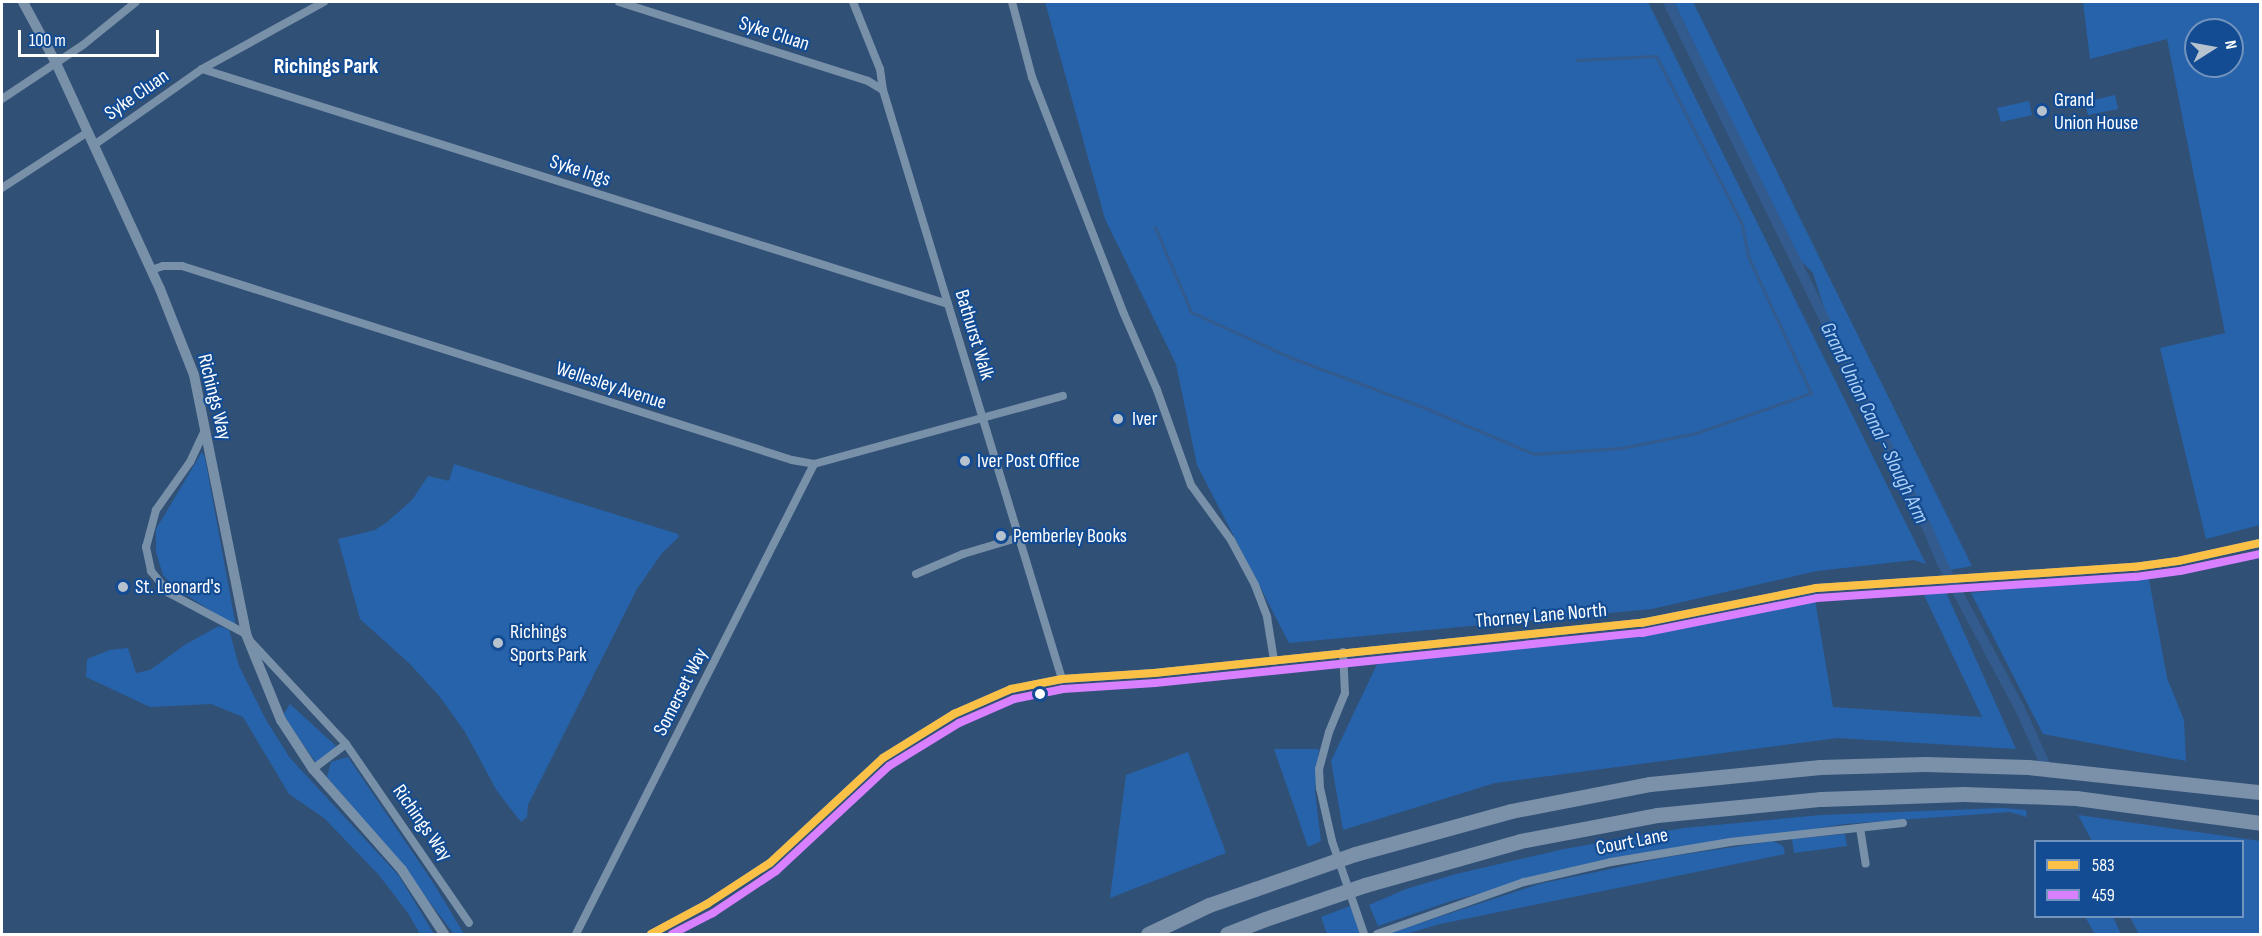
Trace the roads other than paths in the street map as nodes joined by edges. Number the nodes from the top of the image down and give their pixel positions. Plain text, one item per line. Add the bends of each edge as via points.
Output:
1 (23, 2) edge
2 (136, 2) edge
3 (324, 2) edge
4 (619, 2) edge
5 (853, 2) edge
6 (1012, 2) edge
7 (56, 63) junction
8 (202, 69) junction
9 (882, 90) junction
10 (2, 99) edge
11 (88, 132) junction
12 (94, 145) junction
13 (2, 188) edge
14 (151, 270) junction
15 (948, 304) junction
16 (1063, 396) dead end
17 (982, 416) junction
18 (205, 430) junction
19 (814, 464) junction
20 (1020, 537) junction
21 (2260, 543) edge
22 (916, 574) dead end
23 (246, 636) junction
24 (1343, 652) junction
25 (1274, 660) junction
26 (1062, 679) junction
27 (346, 744) junction
28 (313, 769) junction
29 (2260, 792) edge
30 (2260, 823) edge
31 (1903, 824) dead end
32 (1860, 828) junction
33 (1866, 864) dead end
34 (469, 923) dead end
35 (444, 934) edge
36 (576, 934) edge
37 (651, 934) edge
38 (1148, 934) edge
39 (1227, 934) edge
40 (1364, 934) edge
41 (1377, 934) edge

1 - 7 street, Richings Way
2 - 7 street
3 - 8 street, Syke Cluan
4 - 9 street, Syke Cluan via 868,81
5 - 9 street, Bathurst Walk via 880,69
6 - 25 street via 1032,77 1191,485 1231,540 1255,585 1267,617
7 - 10 street
7 - 11 street, Richings Way
8 - 12 street, Syke Cluan
8 - 15 street, Syke Ings
9 - 15 street, Bathurst Walk
11 - 12 street, Richings Way
11 - 13 street
12 - 14 street, Richings Way
14 - 18 street, Richings Way via 194,375
14 - 19 street, Wellesley Avenue via 182,266
15 - 17 street, Bathurst Walk
16 - 17 street, Wellesley Avenue
17 - 19 street, Wellesley Avenue
17 - 20 street, Bathurst Walk
18 - 23 street, Richings Way
18 - 23 street via 190,462 156,510 146,547 151,571 169,593
19 - 36 street, Somerset Way
20 - 22 street via 963,554
20 - 26 street, Bathurst Walk
21 - 24 street, Thorney Lane North via 2147,565 1816,588 1641,623
23 - 27 street, Richings Way
23 - 28 street, Richings Way via 281,720
24 - 25 street, Thorney Lane North
24 - 40 street via 1345,693 1319,768 1320,788 1332,841
25 - 26 street, Thorney Lane North
26 - 37 street, Thorney Lane North via 1002,693 954,714 883,758 770,863
27 - 28 street
27 - 34 street, Richings Way
28 - 35 street, Richings Way via 402,870
29 - 38 highway, bridge via 2060,769 1925,764 1820,766 1650,784 1511,811 1355,854 1209,905
30 - 39 highway, bridge via 2042,796 1821,799 1657,815 1520,841 1365,885
31 - 32 street, Court Lane
32 - 33 street
32 - 41 street, Court Lane via 1720,843 1600,865 1524,882

